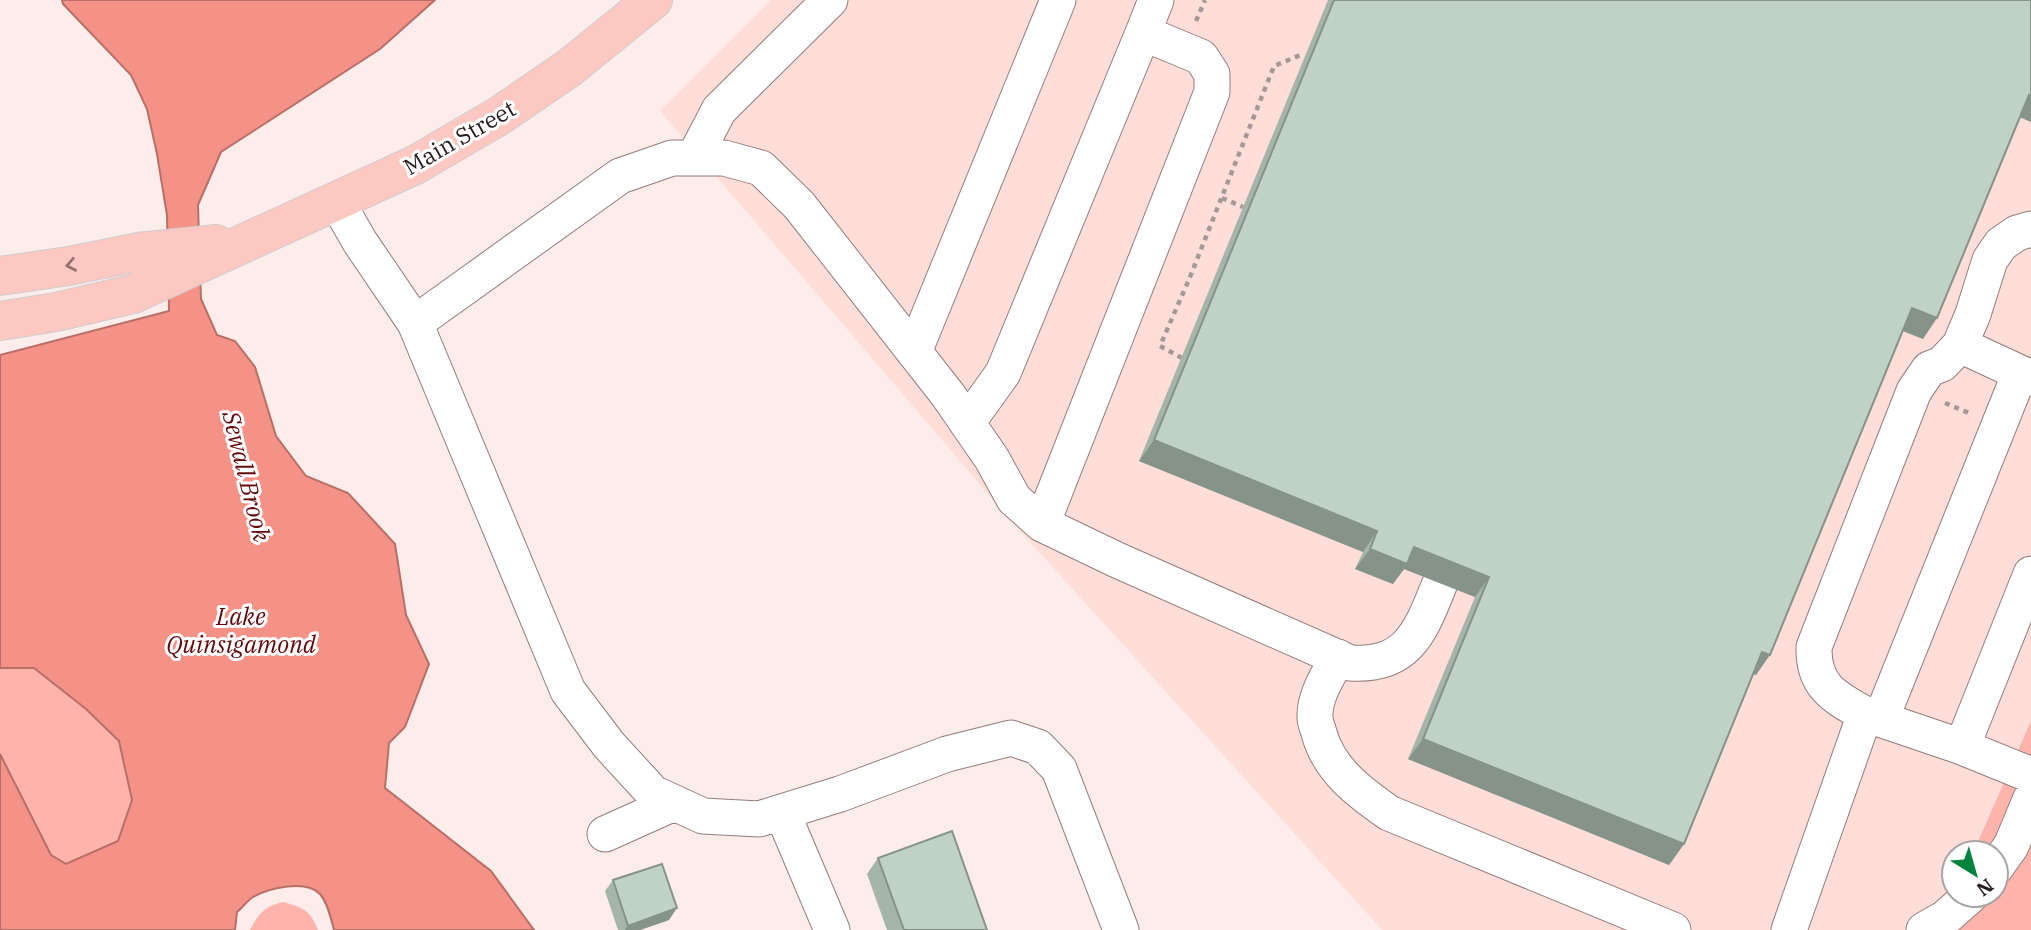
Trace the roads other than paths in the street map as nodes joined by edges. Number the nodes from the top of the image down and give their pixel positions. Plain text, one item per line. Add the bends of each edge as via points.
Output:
1 (653, 0) edge
2 (830, 0) edge
3 (1058, 0) edge
4 (1156, 0) edge
5 (1143, 33) junction
6 (694, 158) junction
7 (337, 202) junction
8 (2031, 229) edge
9 (245, 241) junction
10 (0, 276) edge
11 (0, 321) edge
12 (415, 323) junction
13 (1960, 345) junction
14 (914, 352) junction
15 (2026, 375) edge
16 (967, 423) junction
17 (1042, 524) junction
18 (2031, 574) edge
19 (1440, 583) edge
20 (1338, 657) junction
21 (1873, 717) junction
22 (1962, 747) junction
23 (2031, 775) edge
24 (2031, 798) edge
25 (674, 803) junction
26 (782, 812) junction
27 (606, 834) dead end
28 (2010, 847) edge
29 (1955, 909) edge
30 (1111, 923) edge
31 (832, 930) edge
32 (1673, 930) edge
33 (1789, 930) edge
34 (1924, 930) edge

1 - 7 main road, Main Street via 569,68 499,116 415,165
2 - 6 lane via 719,110
3 - 14 lane
4 - 5 lane
5 - 16 lane via 1003,373
5 - 17 lane via 1201,57 1212,74 1212,92
6 - 12 lane via 671,158 620,176
6 - 14 lane via 724,158 761,168 799,205
7 - 9 main road, Main Street
7 - 12 lane
8 - 13 lane via 2001,244 1990,260
9 -> 10 main road, Main Street via 138,252
9 - 11 main road, Main Street via 133,294
12 - 25 lane via 568,691 609,746 653,793
13 - 15 lane
13 - 21 lane via 1942,364 1929,369 1914,391 1814,647 1813,667 1823,684 1838,699
14 - 16 lane
15 - 21 lane via 1999,425
16 - 17 lane via 1014,499
17 - 20 lane
18 - 22 lane
19 - 20 lane via 1411,643 1392,657 1370,664
20 - 32 lane via 1320,690 1315,718 1322,744 1337,770 1361,793 1390,813
21 - 22 lane
21 - 33 lane
22 - 23 lane
24 - 28 lane
25 - 26 lane via 703,816 759,819
25 - 27 lane
26 - 30 lane via 947,754 1011,738 1038,747 1059,769
26 - 31 lane
29 - 34 lane

